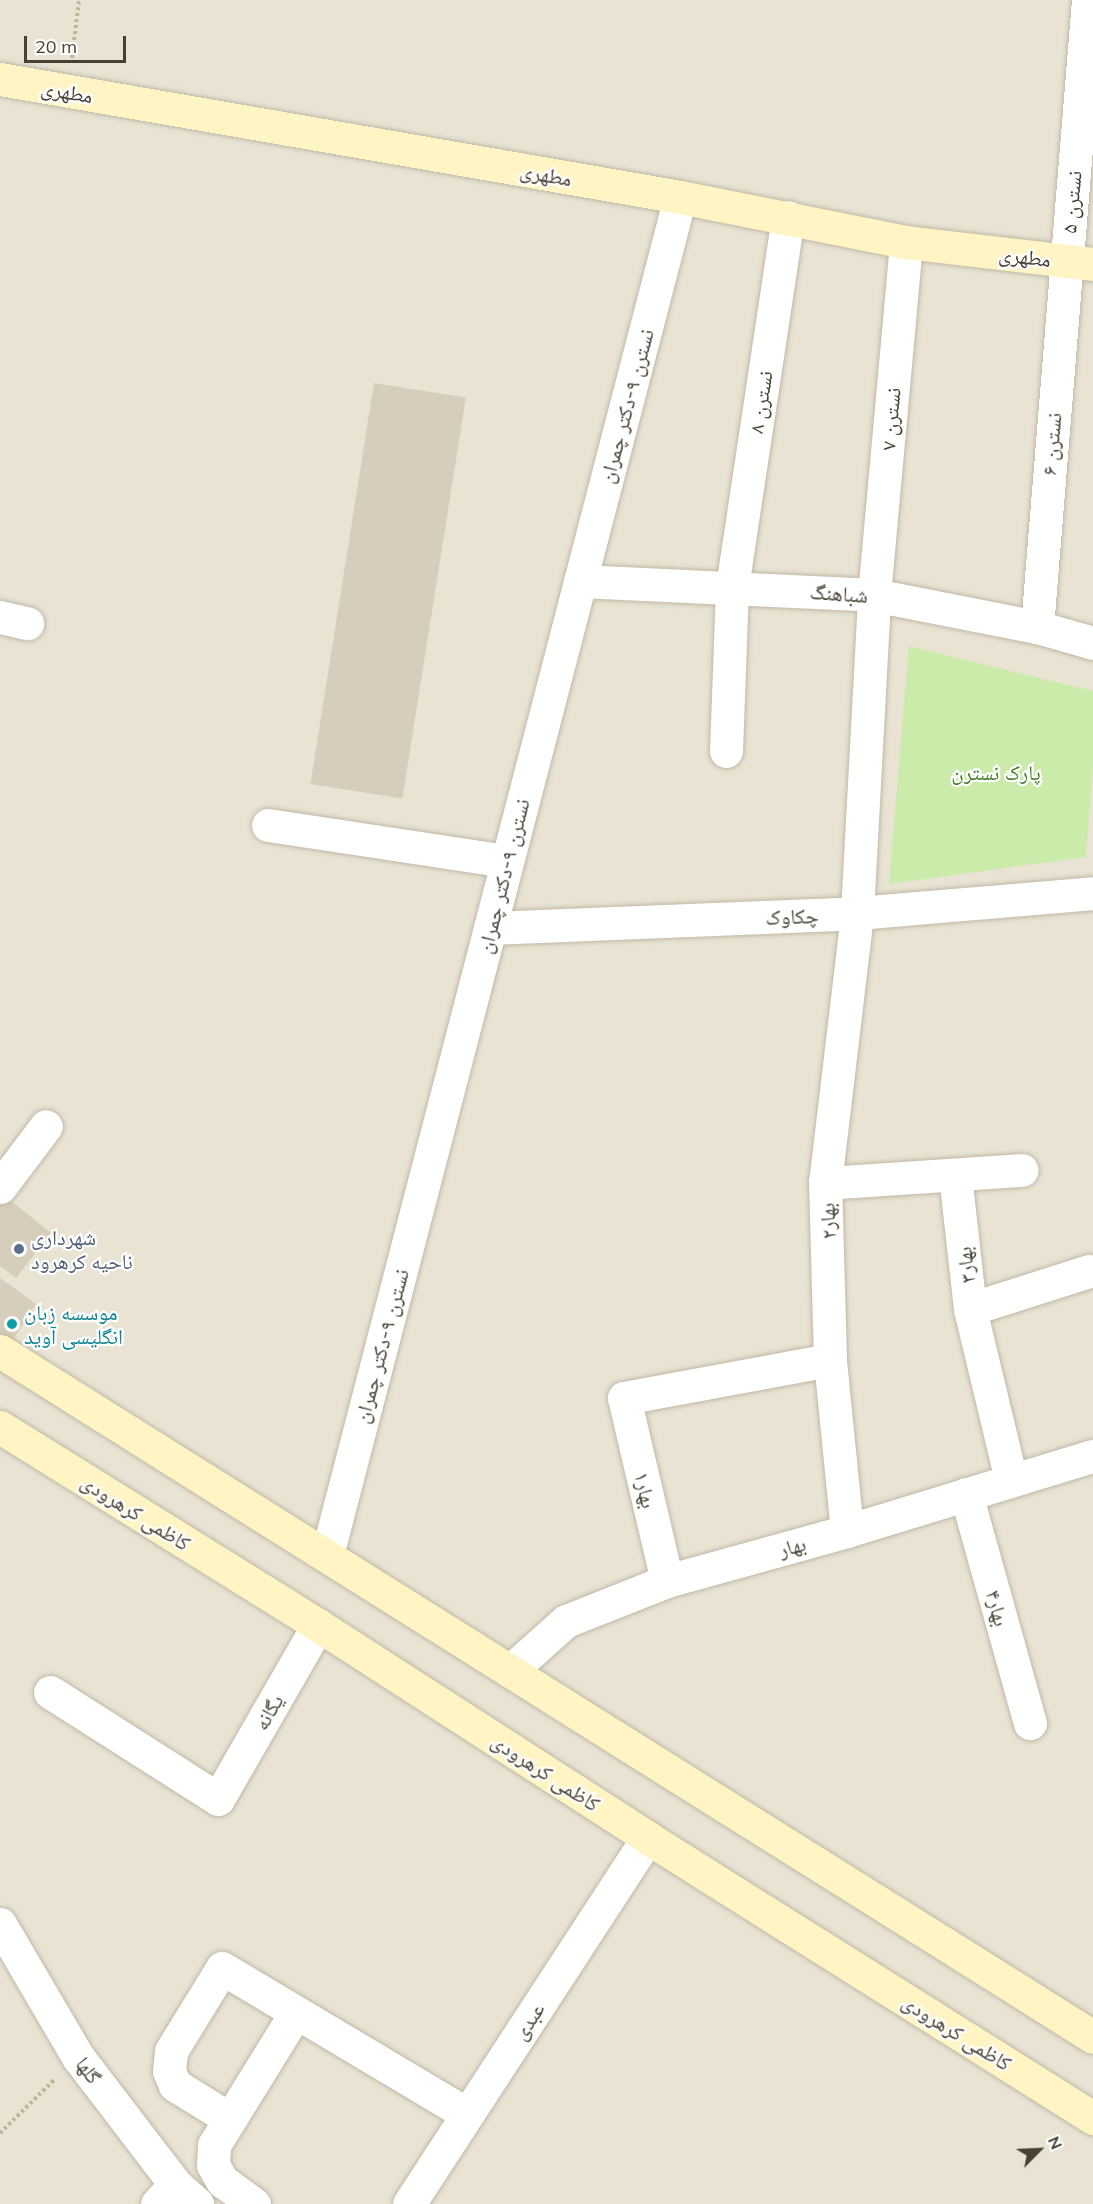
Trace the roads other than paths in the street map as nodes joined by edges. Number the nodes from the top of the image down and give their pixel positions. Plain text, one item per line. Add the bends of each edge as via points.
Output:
1 (1088, 0) edge
2 (0, 79) edge
3 (680, 197) junction
4 (788, 217) junction
5 (906, 242) junction
6 (1080, 262) edge
7 (580, 580) junction
8 (732, 586) junction
9 (874, 595) junction
10 (1036, 627) junction
11 (1093, 643) edge
12 (726, 751) dead end
13 (268, 825) dead end
14 (506, 861) junction
15 (1093, 893) edge
16 (857, 913) junction
17 (489, 928) junction
18 (46, 1126) dead end
19 (1022, 1170) dead end
20 (955, 1175) junction
21 (825, 1183) junction
22 (0, 1187) edge
23 (1089, 1271) dead end
24 (970, 1309) junction
25 (0, 1351) edge
26 (830, 1360) junction
27 (0, 1426) edge
28 (1093, 1456) edge
29 (1011, 1480) junction
30 (966, 1494) junction
31 (847, 1531) junction
32 (327, 1555) junction
33 (667, 1581) junction
34 (318, 1625) junction
35 (510, 1671) junction
36 (50, 1692) dead end
37 (1030, 1723) dead end
38 (648, 1838) junction
39 (5, 1945) edge
40 (296, 2012) junction
41 (1093, 2037) edge
42 (467, 2114) junction
43 (1093, 2118) edge
44 (230, 2119) junction
45 (176, 2197) edge
46 (254, 2204) edge
47 (409, 2204) edge

1 - 6 street, نسترن ۵
2 - 3 main road, مطهری
3 - 4 main road, مطهری
3 - 7 street, نسترن ۹-دکتر چمران
4 - 5 main road, مطهری
4 - 8 street, نسترن ۸
5 - 6 main road, مطهری
5 - 9 street, نسترن ۷
6 - 10 street, نسترن ۶
7 - 8 street, شباهنگ
7 - 14 street, نسترن ۹-دکتر چمران
8 - 9 street, شباهنگ
8 - 12 street, نسترن ۸
9 - 10 street, شباهنگ
9 - 16 street, نسترن ۷
10 - 11 street, شباهنگ
13 - 14 street
14 - 17 street, نسترن ۹-دکتر چمران
15 - 16 street, چکاوک
16 - 17 street, چکاوک
16 - 21 street, بهار۲
17 - 32 street, نسترن ۹-دکتر چمران
18 - 22 street
19 - 20 street
20 - 21 street
20 - 24 street, بهار۳
21 - 26 street, بهار۲
23 - 24 street
24 - 29 street, بهار۳
25 - 32 main road
26 - 31 street, بهار۲
26 - 33 street, بهار۱ via 624,1398
27 - 34 main road, کاظمی کرهرودی
28 - 29 street, بهار
29 - 30 street, بهار
30 - 31 street, بهار
30 - 37 street, بهار۴
31 - 33 street, بهار
32 - 35 main road
33 - 35 street, بهار via 566,1621
34 - 36 street, یگانه via 218,1799
34 - 38 main road, کاظمی کرهرودی
35 - 41 main road
38 - 42 street, عبدی
38 - 43 main road, کاظمی کرهرودی
39 - 45 street, گلها
40 - 42 street
40 - 44 street
40 - 44 street via 222,1968 216,1977 171,2051 168,2071 175,2085
42 - 47 street, عبدی
44 - 46 street via 214,2145 213,2165 222,2181

